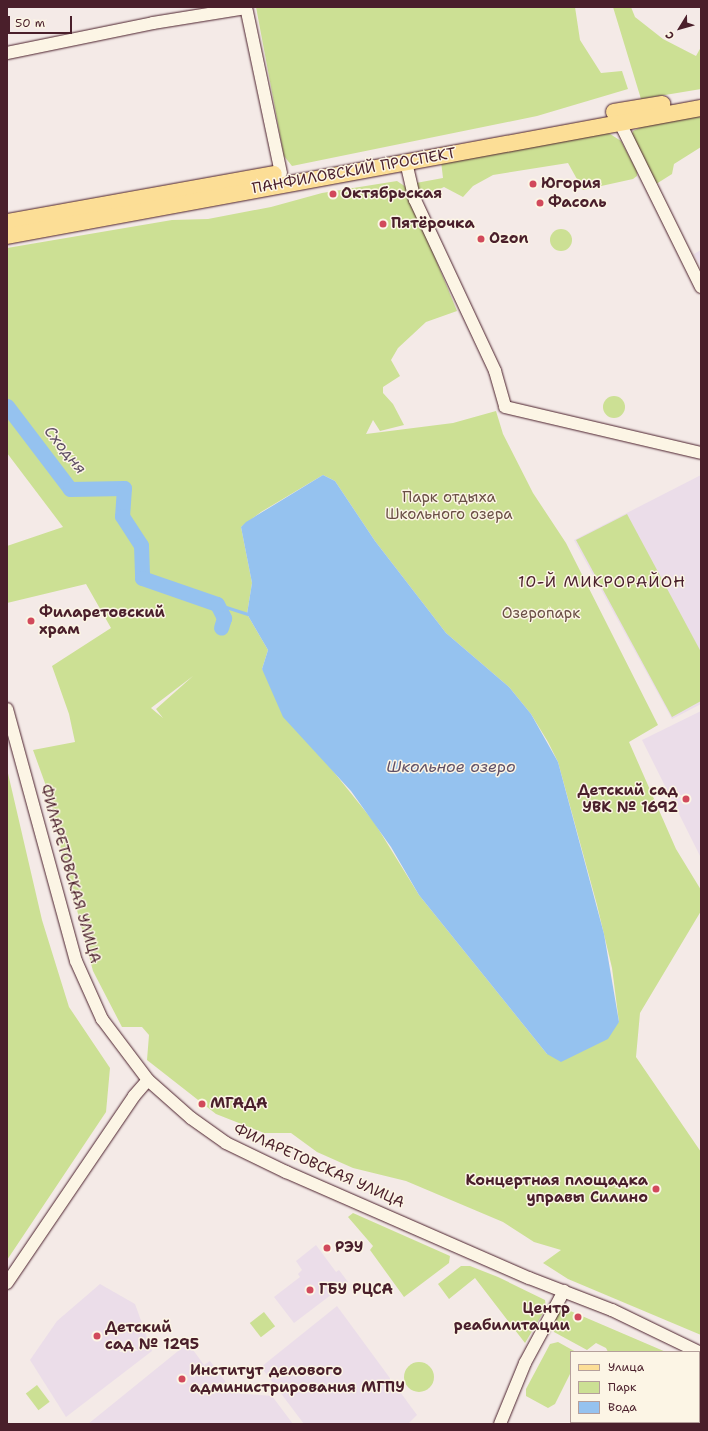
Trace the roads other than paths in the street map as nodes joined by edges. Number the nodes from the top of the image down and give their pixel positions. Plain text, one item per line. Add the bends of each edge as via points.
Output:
1 (246, 7) edge
2 (7, 53) edge
3 (701, 97) edge
4 (701, 108) edge
5 (620, 123) junction
6 (406, 162) junction
7 (281, 173) junction
8 (7, 222) edge
9 (7, 236) edge
10 (701, 287) edge
11 (701, 453) edge
12 (7, 709) edge
13 (148, 1080) junction
14 (7, 1283) edge
15 (564, 1291) junction
16 (683, 1342) junction
17 (701, 1342) edge
18 (698, 1351) edge
19 (500, 1424) edge

1 - 2 street
1 - 7 street
3 - 7 main road, ПАНФИЛОВСКИЙ ПРОСПЕКТ
4 - 5 main road, ПАНФИЛОВСКИЙ ПРОСПЕКТ
5 - 6 main road, ПАНФИЛОВСКИЙ ПРОСПЕКТ
5 - 10 street
6 - 9 main road, ПАНФИЛОВСКИЙ ПРОСПЕКТ
6 - 11 street via 415,200 495,371 505,407
7 - 8 main road, ПАНФИЛОВСКИЙ ПРОСПЕКТ
12 - 13 street, ФИЛАРЕТОВСКАЯ УЛИЦА via 76,961 102,1019
13 - 14 street via 134,1096
13 - 15 street, ФИЛАРЕТОВСКАЯ УЛИЦА via 191,1118 226,1143 286,1172
15 - 16 street, ФИЛАРЕТОВСКАЯ УЛИЦА
15 - 19 street via 525,1363
16 - 17 street, ФИЛАРЕТОВСКАЯ УЛИЦА
16 - 18 street, ФИЛАРЕТОВСКАЯ УЛИЦА

